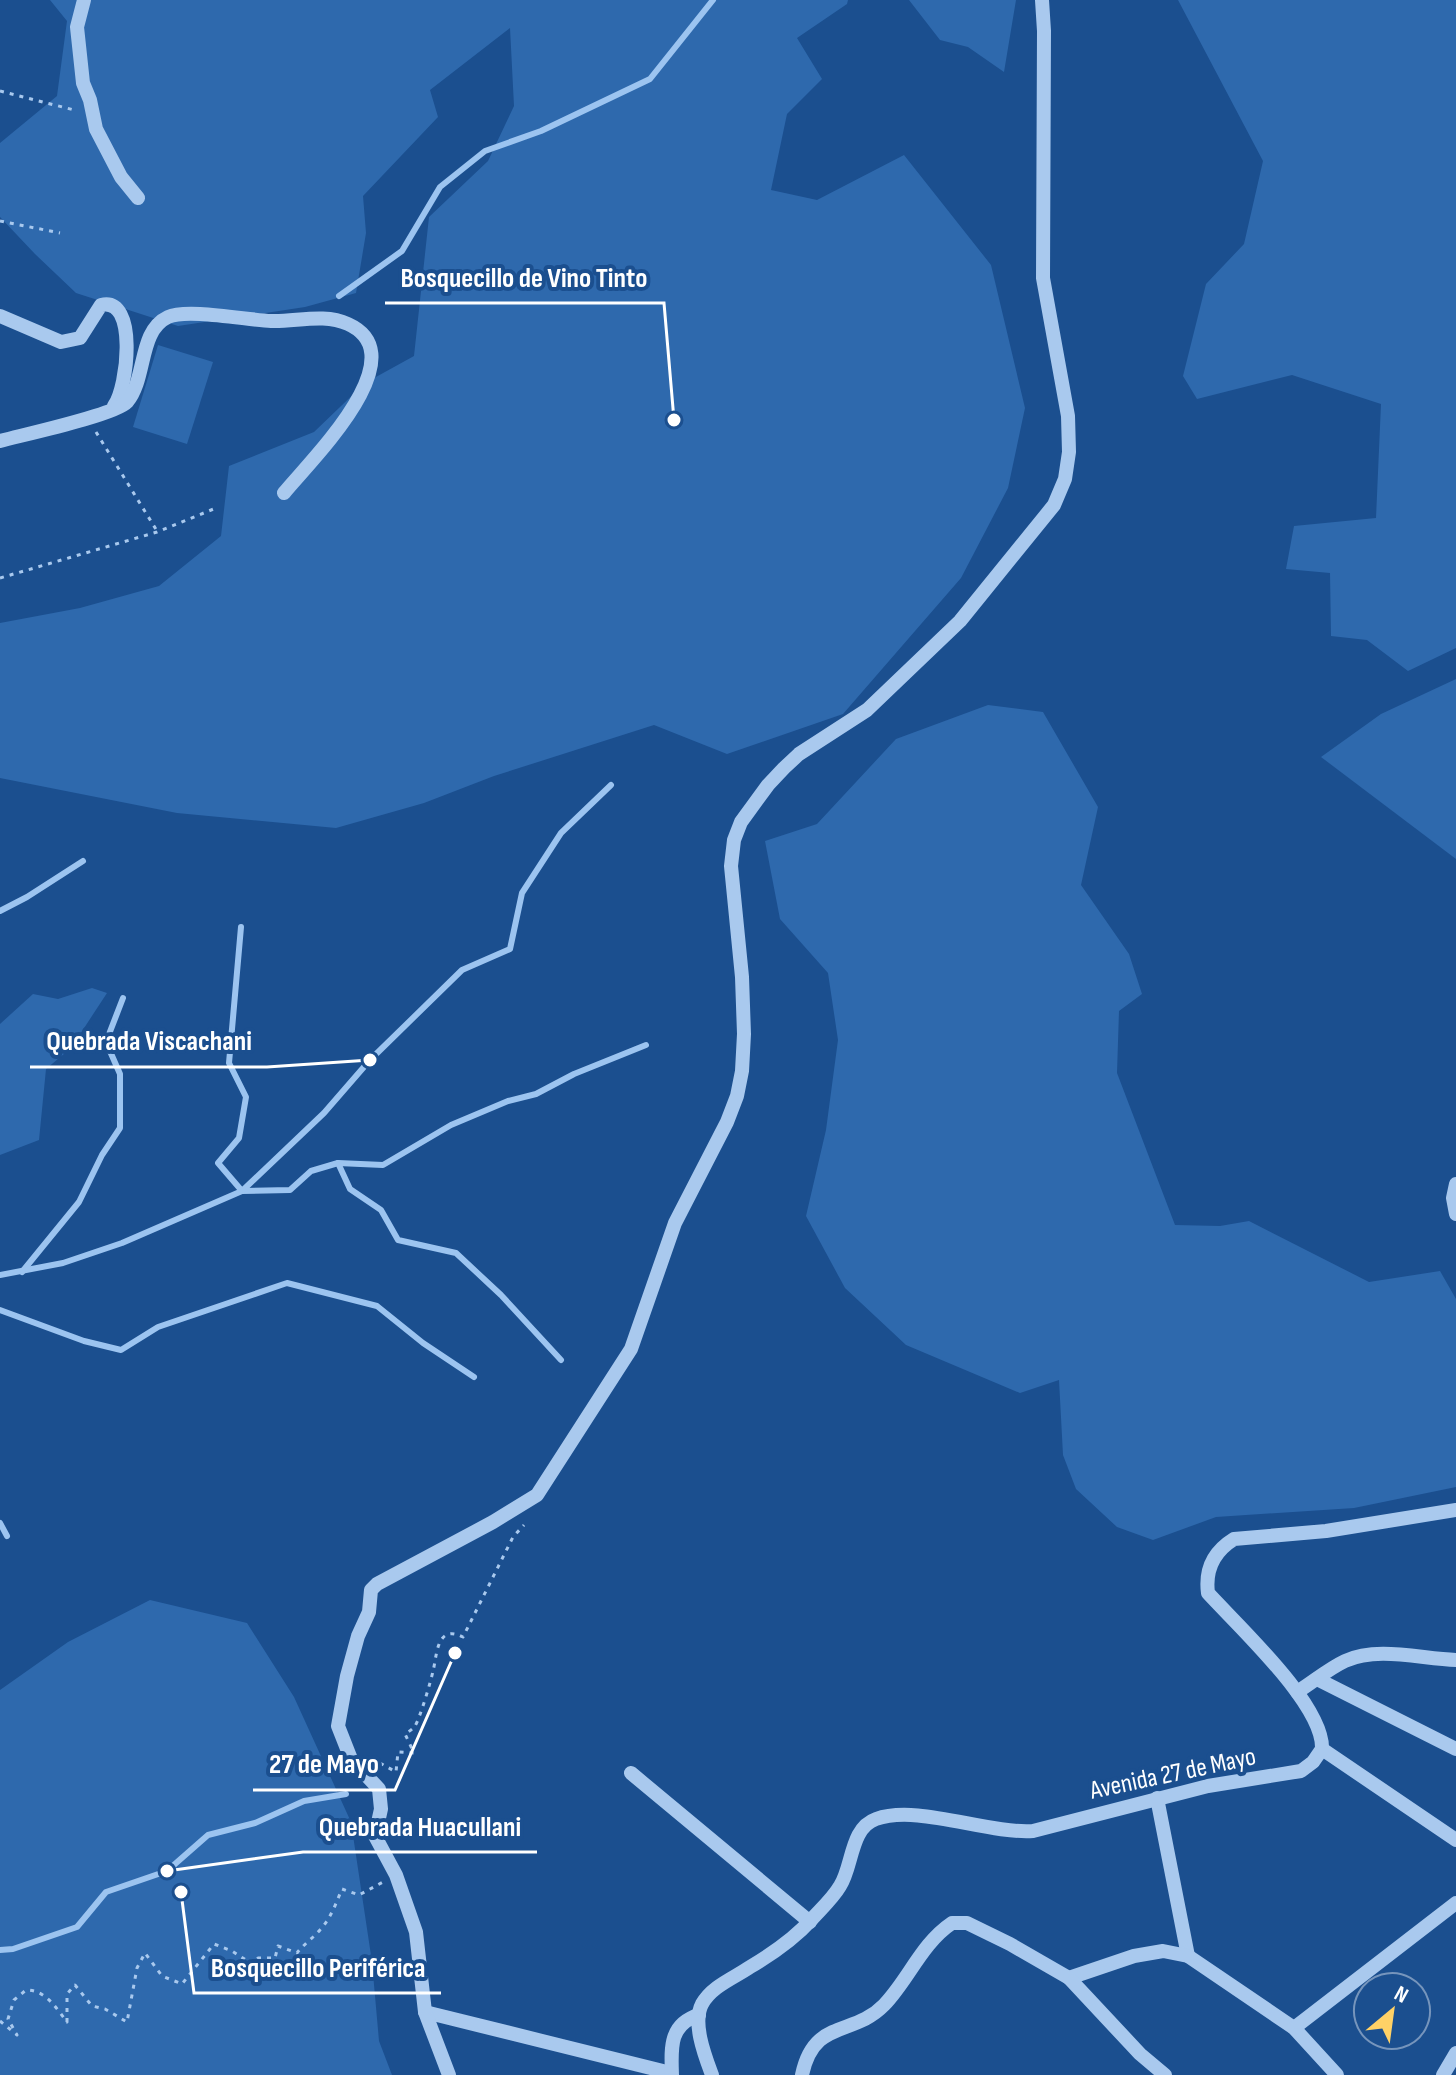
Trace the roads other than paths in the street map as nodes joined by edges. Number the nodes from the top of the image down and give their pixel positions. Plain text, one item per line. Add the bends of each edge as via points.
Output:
1 (84, 0) edge
2 (1042, 0) edge
3 (138, 198) dead end
4 (0, 316) edge
5 (111, 409) junction
6 (0, 441) edge
7 (284, 493) dead end
8 (1456, 1184) edge
9 (1456, 1214) edge
10 (1456, 1510) edge
11 (1456, 1660) edge
12 (1317, 1679) junction
13 (1297, 1692) junction
14 (1322, 1749) junction
15 (1456, 1749) edge
16 (631, 1773) dead end
17 (1157, 1798) junction
18 (1456, 1840) edge
19 (1456, 1903) edge
20 (810, 1922) junction
21 (1188, 1956) junction
22 (1069, 1978) junction
23 (425, 2012) junction
24 (699, 2015) junction
25 (1294, 2028) junction
26 (1456, 2053) edge
27 (672, 2074) edge
28 (449, 2075) edge
29 (712, 2075) edge
30 (802, 2075) edge
31 (1165, 2075) edge
32 (1337, 2075) edge
33 (1443, 2075) edge

1 - 3 street via 77,27 83,83 96,129
2 - 23 street via 1043,278 1068,416 1065,479 1038,528 960,621 867,710 799,754 741,822 731,866 744,1034 737,1096 675,1223 631,1349 537,1495 371,1590 338,1726 351,1759 379,1789 375,1836 416,1932
4 - 5 street via 61,342 80,338 101,305 118,309 127,368 124,387
5 - 6 street
5 - 7 street via 125,404 137,385 157,324 172,315 292,322 322,317 348,324 363,334 372,351 356,406
8 - 9 street
10 - 13 street via 1234,1539 1223,1546 1209,1568 1208,1593
11 - 12 street via 1363,1656
12 - 13 street
12 - 15 street
13 - 14 street via 1319,1729
14 - 17 street, Avenida 27 de Mayo via 1301,1771
14 - 18 street
16 - 20 street
17 - 20 street, Avenida 27 de Mayo via 1012,1833 928,1817 877,1819 857,1838 841,1885
17 - 21 street
19 - 25 street
20 - 24 street, Avenida 27 de Mayo via 718,1986
21 - 22 street via 1163,1951 1134,1956
21 - 25 street
22 - 30 street via 967,1923 952,1923 921,1952 884,2005 819,2040
22 - 31 street
23 - 27 street
23 - 28 street
24 - 27 street, Avenida 27 de Mayo via 685,2019 676,2031
24 - 29 street
25 - 32 street
26 - 33 street

